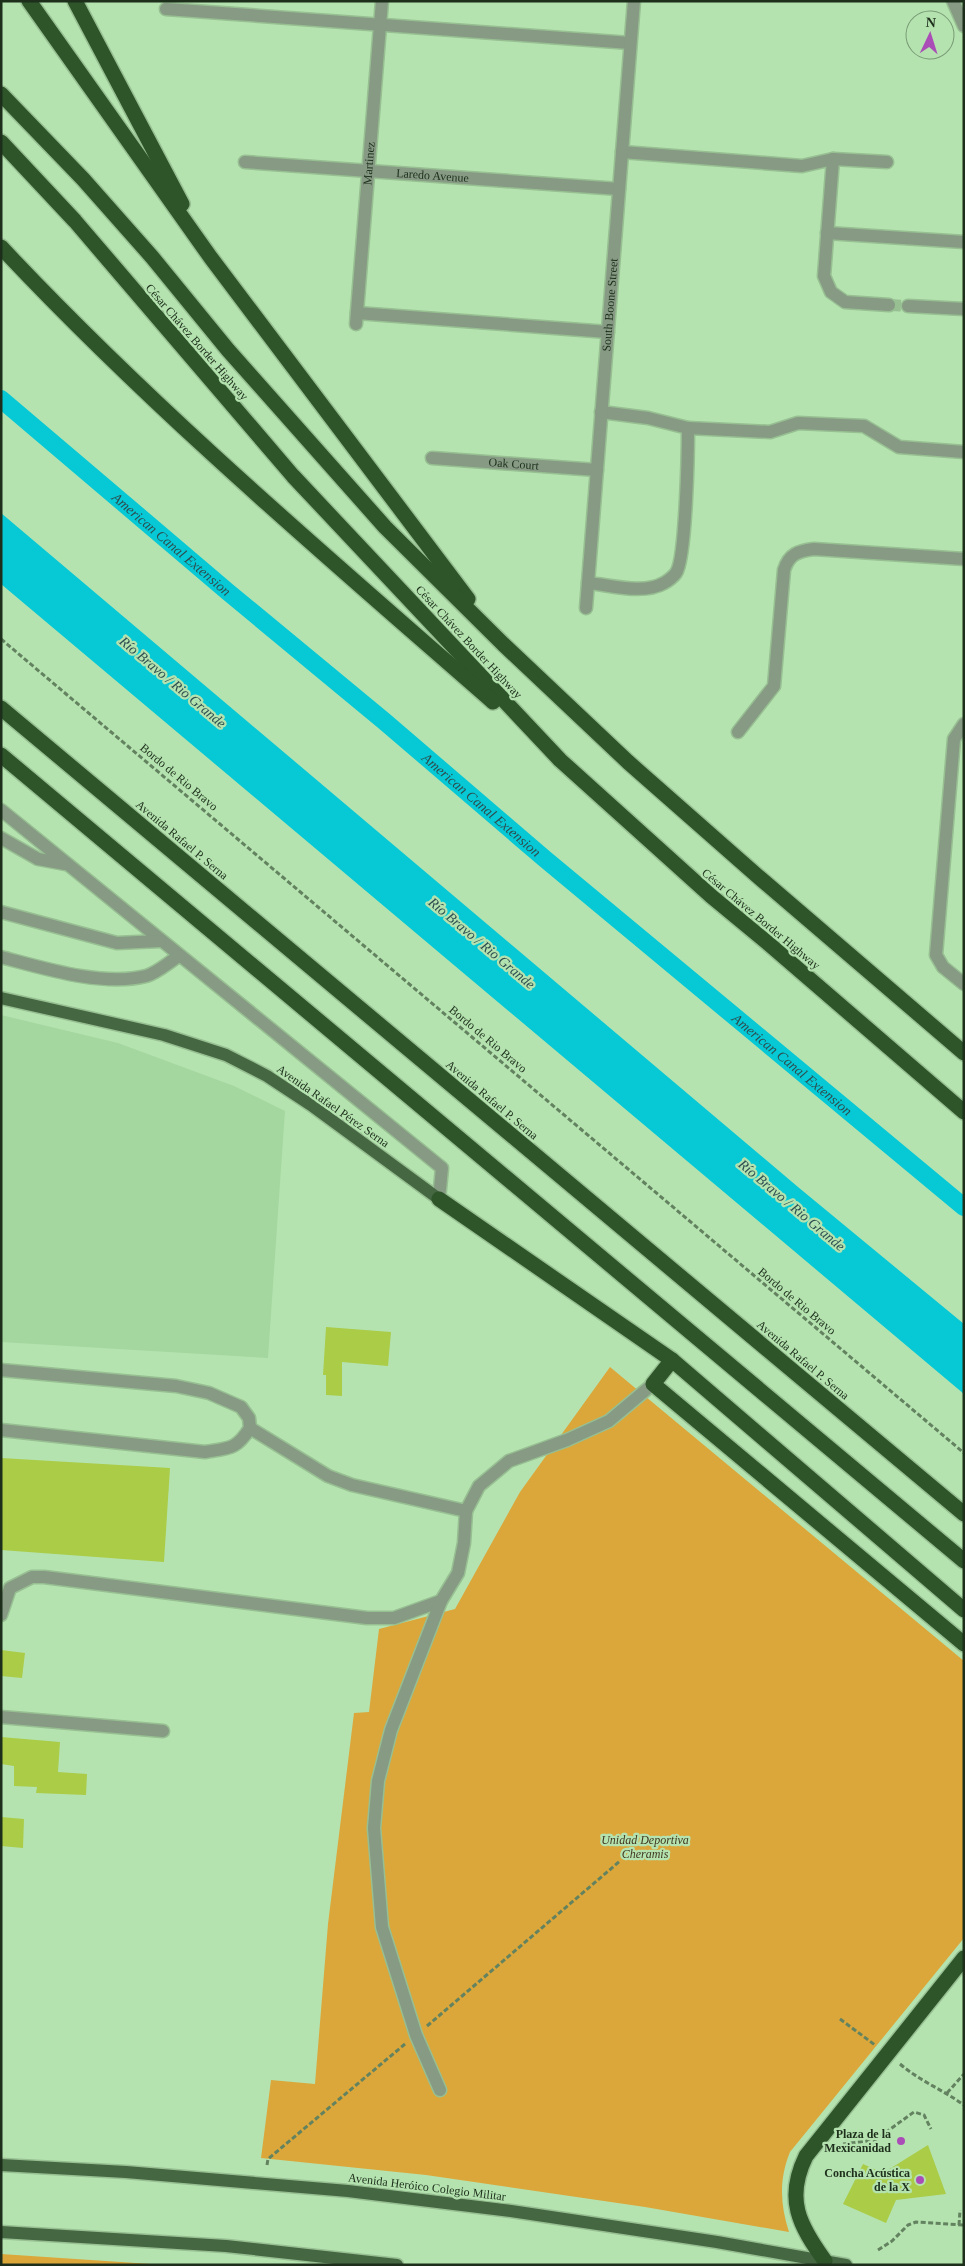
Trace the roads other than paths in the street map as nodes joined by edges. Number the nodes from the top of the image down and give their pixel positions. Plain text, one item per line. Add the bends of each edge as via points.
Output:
1 (30, 1) edge
2 (76, 1) edge
3 (382, 1) edge
4 (634, 1) edge
5 (958, 8) edge
6 (166, 9) dead end
7 (380, 24) junction
8 (964, 26) edge
9 (630, 43) junction
10 (1, 94) edge
11 (1, 142) edge
12 (622, 152) junction
13 (833, 158) junction
14 (245, 162) dead end
15 (887, 162) dead end
16 (369, 170) junction
17 (618, 189) junction
18 (827, 233) junction
19 (964, 242) edge
20 (1, 247) edge
21 (211, 258) junction
22 (889, 305) tunnel mouth
23 (908, 306) tunnel mouth
24 (964, 309) edge
25 (608, 332) junction
26 (602, 412) junction
27 (688, 428) junction
28 (964, 452) edge
29 (432, 458) dead end
30 (597, 470) junction
31 (964, 559) edge
32 (588, 583) junction
33 (586, 608) dead end
34 (502, 644) junction
35 (1, 708) edge
36 (964, 724) edge
37 (738, 732) dead end
38 (958, 754) edge
39 (1, 755) edge
40 (560, 760) junction
41 (1, 810) edge
42 (1, 838) edge
43 (66, 864) junction
44 (1, 912) edge
45 (160, 941) junction
46 (179, 956) junction
47 (1, 957) edge
48 (964, 984) edge
49 (1, 998) edge
50 (964, 1053) edge
51 (964, 1112) edge
52 (439, 1199) junction
53 (672, 1360) junction
54 (1, 1370) edge
55 (653, 1384) junction
56 (250, 1428) junction
57 (1, 1430) edge
58 (466, 1511) junction
59 (964, 1514) edge
60 (964, 1560) edge
61 (441, 1601) junction
62 (964, 1610) edge
63 (1, 1615) edge
64 (964, 1644) edge
65 (1, 1717) edge
66 (163, 1731) dead end
67 (964, 1958) edge
68 (440, 2090) dead end
69 (1, 2165) edge
70 (1, 2232) edge
71 (825, 2261) junction
72 (397, 2265) edge
73 (846, 2265) edge

1 - 21 highway
2 - 21 highway
3 - 7 street, Martinez
4 - 9 street, South Boone Street
5 - 8 street
6 - 7 street
7 - 9 street
7 - 16 street, Martinez
9 - 12 street, South Boone Street
10 - 34 highway, César Chávez Border Highway via 89,186 228,350 385,527
11 - 40 highway, César Chávez Border Highway via 75,221 293,476
12 - 13 street via 802,166
12 - 17 street, South Boone Street
13 - 15 street
13 - 18 street
14 - 16 street, Laredo Avenue
16 - 17 street, Laredo Avenue
16 - 25 street, Martinez via 356,319
17 - 25 street, South Boone Street
18 - 19 street
18 - 22 street via 824,276 831,292 844,302
20 - 40 highway via 272,509
21 - 34 highway
23 - 24 street
25 - 26 street, South Boone Street
26 - 27 street via 648,418
26 - 30 street, South Boone Street
27 - 28 street via 770,432 798,423 864,426 898,446
27 - 32 street via 688,467 677,572 664,583 642,589
29 - 30 street, Oak Court
30 - 32 street, South Boone Street
31 - 37 street via 814,549 798,551 788,559 784,570 774,686
32 - 33 street, South Boone Street
34 - 50 highway, César Chávez Border Highway via 628,762
35 - 59 highway, Avenida Rafael P. Serna
36 - 38 street via 954,739
38 - 48 street via 936,955 943,967
39 - 60 highway
40 - 51 highway, César Chávez Border Highway via 711,896
41 - 43 street
42 - 43 street via 38,859
43 - 45 street
44 - 45 street via 117,942
45 - 46 street
46 - 47 street via 148,976 120,979 70,974
46 - 52 street via 442,1168
49 - 52 main road, Avenida Rafael Pérez Serna via 164,1035 226,1056 267,1076 311,1105
52 - 53 highway
53 - 55 highway
53 - 62 highway
54 - 56 street via 176,1386 209,1394 241,1407 249,1418
55 - 58 street via 609,1421 509,1461 478,1486
55 - 64 highway
56 - 57 street via 240,1443 205,1452
56 - 58 street via 328,1476 352,1485
58 - 61 street via 458,1573
61 - 63 street via 394,1618 367,1618 44,1576 26,1579 10,1588
61 - 68 street via 390,1730 378,1781 374,1828 382,1927 416,2035
65 - 66 street
67 - 71 highway via 806,2156 799,2171 795,2186 796,2205 804,2230
69 - 71 main road, Avenida Heróico Colegio Militar via 185,2176 348,2191 521,2213
70 - 72 main road via 226,2246
71 - 73 main road, Avenida Heróico Colegio Militar

